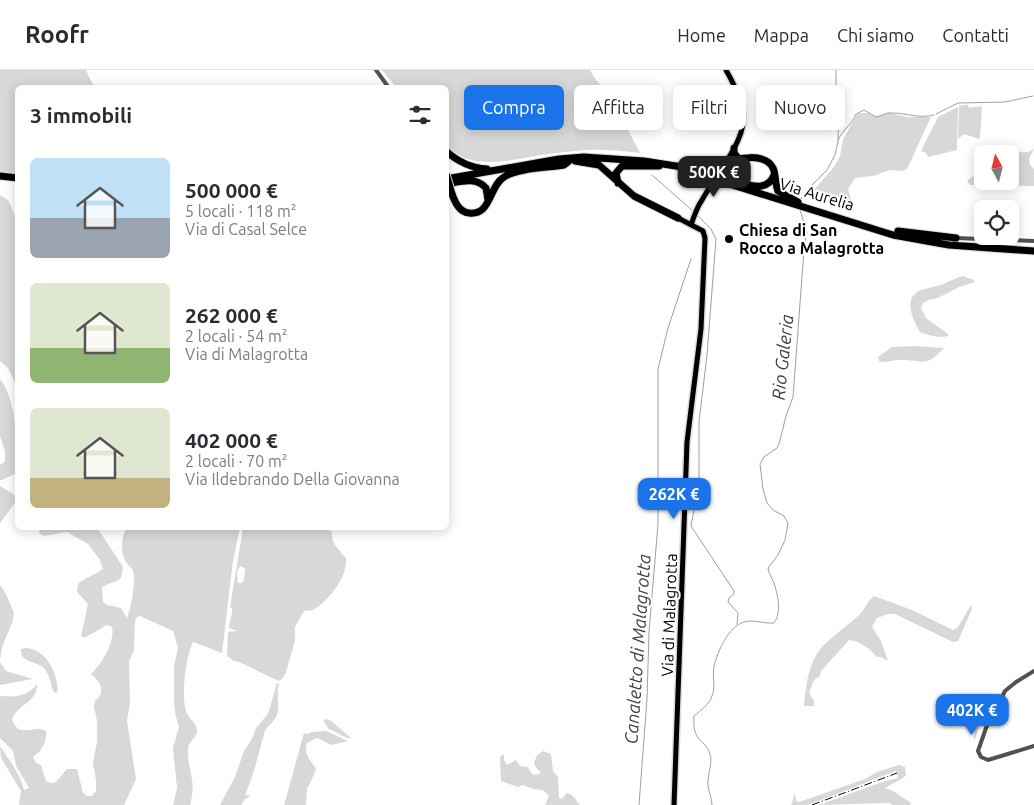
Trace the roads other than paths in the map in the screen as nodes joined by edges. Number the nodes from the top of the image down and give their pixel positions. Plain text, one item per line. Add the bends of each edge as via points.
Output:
1 (376, 70) edge
2 (726, 70) edge
3 (387, 85) edge
4 (734, 148) joint
5 (449, 153) edge
6 (736, 158) junction
7 (559, 159) junction
8 (572, 162) junction
9 (724, 163) joint
10 (660, 166) junction
11 (774, 173) junction
12 (708, 176) junction
13 (0, 178) edge
14 (15, 180) edge
15 (449, 181) edge
16 (723, 181) junction
17 (449, 182) edge
18 (449, 182) edge
19 (618, 183) junction
20 (449, 184) edge
21 (796, 203) junction
22 (487, 204) junction
23 (813, 209) junction
24 (678, 218) joint
25 (691, 224) junction
26 (895, 231) junction
27 (956, 238) joint
28 (1034, 241) edge
29 (1034, 251) edge
30 (1034, 671) edge
31 (1034, 746) edge
32 (674, 805) edge

1 - 3 street
2 - 4 main road via 743,116 741,133
4 - 6 highway
5 - 7 highway via 461,162 482,169
6 - 9 highway
6 - 11 highway via 765,160
7 - 12 highway, Via Aurelia via 636,160 677,166
7 - 15 highway, Via Aurelia
8 - 10 highway, Via Aurelia via 608,161
8 - 17 highway, Via Aurelia
8 - 19 highway via 599,165
8 - 22 highway via 505,176 496,183
9 - 25 main road
10 - 12 highway, Via Aurelia
10 - 19 highway via 622,166 616,172
11 - 16 highway via 770,182 759,187
11 - 21 highway via 778,191
12 - 16 highway, Via Aurelia, bridge
13 - 14 highway
16 - 21 highway, Via Aurelia
18 - 22 highway via 478,182 486,189
19 - 24 highway via 642,202
20 - 22 highway, bridge via 457,205 466,212 478,212
21 - 23 highway, Via Aurelia
23 - 26 highway, Via Aurelia
23 - 29 highway, Via Aurelia via 912,239 954,246
24 - 25 main road
25 - 32 main road, Via di Malagrotta via 704,232 706,238 701,329 688,428
26 - 27 highway
26 - 29 highway, Via Aurelia via 953,242
27 - 28 street
30 - 31 street via 1005,691 978,751 988,760

